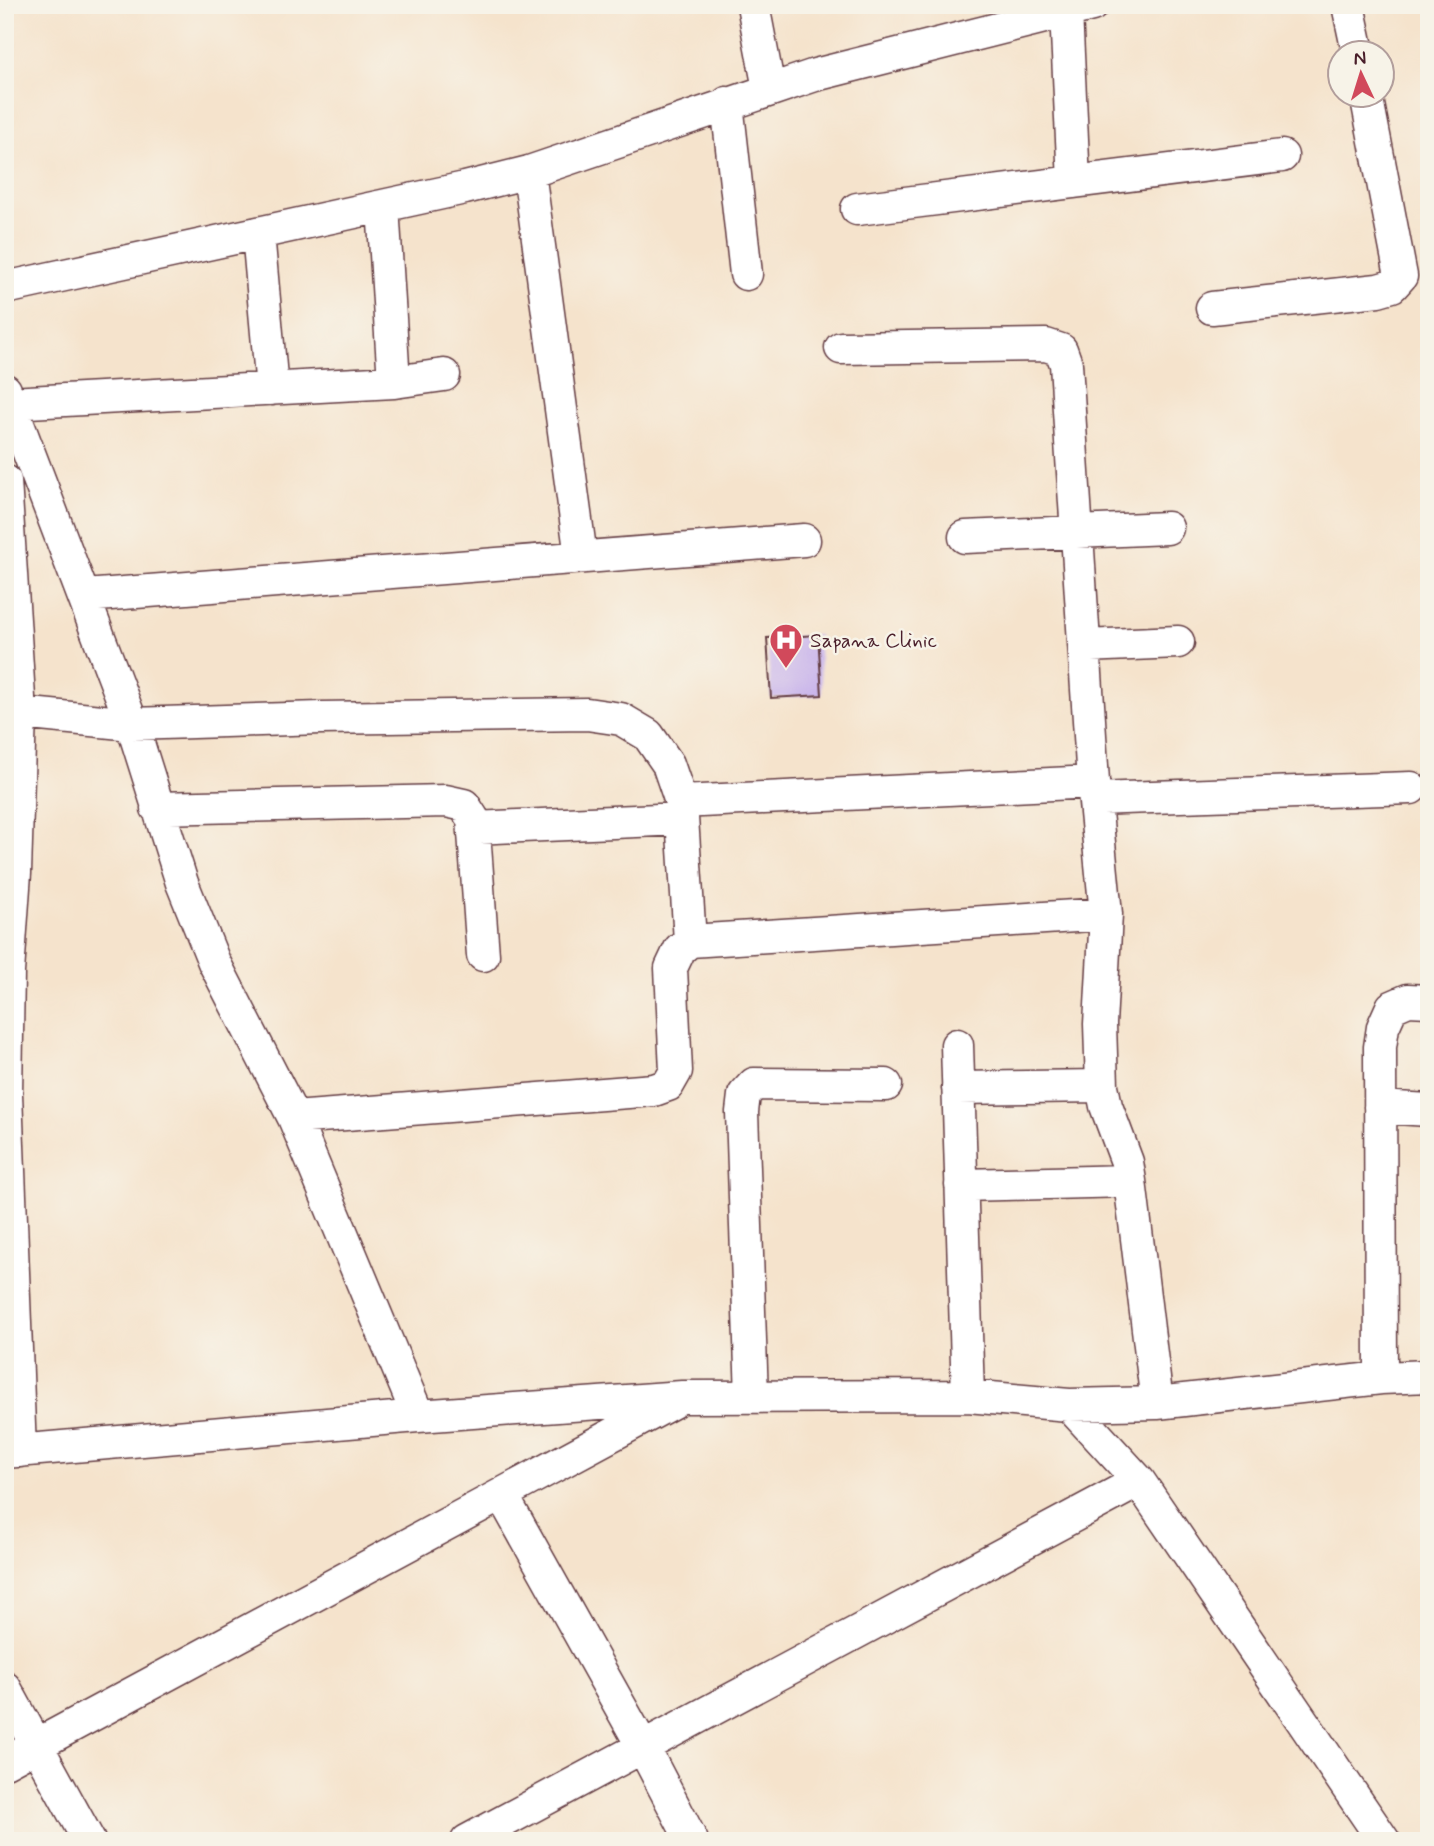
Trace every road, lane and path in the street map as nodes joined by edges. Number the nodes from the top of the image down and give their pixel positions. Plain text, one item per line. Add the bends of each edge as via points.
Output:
1 (753, 5) edge
2 (1348, 5) edge
3 (1079, 8) edge
4 (1354, 38) edge
5 (769, 89) junction
6 (727, 103) junction
7 (1369, 108) edge
8 (1282, 156) dead end
9 (529, 172) junction
10 (1074, 182) junction
11 (383, 206) junction
12 (857, 209) dead end
13 (258, 233) junction
14 (746, 274) dead end
15 (5, 288) edge
16 (1212, 308) dead end
17 (841, 348) dead end
18 (444, 374) dead end
19 (394, 382) junction
20 (272, 389) junction
21 (8, 396) edge
22 (5, 481) edge
23 (1167, 528) dead end
24 (1077, 532) junction
25 (965, 537) dead end
26 (804, 540) dead end
27 (581, 557) junction
28 (8, 579) edge
29 (85, 596) junction
30 (1178, 642) dead end
31 (1085, 646) junction
32 (20, 713) junction
33 (132, 724) junction
34 (1411, 788) dead end
35 (1094, 790) junction
36 (157, 808) junction
37 (682, 810) junction
38 (474, 828) junction
39 (10, 875) edge
40 (1107, 914) junction
41 (690, 941) junction
42 (483, 955) dead end
43 (1429, 1001) edge
44 (957, 1045) dead end
45 (886, 1085) dead end
46 (1102, 1086) junction
47 (958, 1088) junction
48 (1380, 1107) junction
49 (1429, 1110) edge
50 (294, 1118) junction
51 (1130, 1181) junction
52 (961, 1185) junction
53 (1429, 1376) edge
54 (1381, 1378) junction
55 (968, 1396) junction
56 (682, 1397) junction
57 (752, 1397) junction
58 (1157, 1403) junction
59 (1069, 1405) junction
60 (418, 1416) junction
61 (13, 1452) edge
62 (1139, 1481) junction
63 (502, 1495) junction
64 (5, 1688) edge
65 (37, 1745) junction
66 (643, 1747) junction
67 (5, 1762) edge
68 (89, 1841) edge
69 (467, 1841) edge
70 (692, 1841) edge
71 (1384, 1841) edge

1 - 5 street
2 - 4 street
3 - 5 street
3 - 10 street
5 - 6 street
6 - 9 street
6 - 14 street
7 - 16 street via 1401,275 1392,286 1378,290
8 - 10 street
9 - 11 street
9 - 27 street
10 - 12 street
11 - 13 street
11 - 19 street
13 - 15 street
13 - 20 street
17 - 24 street via 1046,345 1061,350 1069,392
18 - 19 street
19 - 20 street
20 - 21 street
21 - 29 street
22 - 28 street
23 - 24 street
24 - 25 street
24 - 31 street
26 - 27 street
27 - 29 street
28 - 32 street
29 - 33 street
30 - 31 street
31 - 35 street
32 - 33 street
32 - 39 street
33 - 36 street
33 - 37 street via 587,714 621,719 648,735 668,764
34 - 35 street
35 - 37 street
35 - 40 street
36 - 38 street via 446,801 464,805
36 - 50 street via 214,962
37 - 38 street
37 - 41 street
38 - 42 street
39 - 61 street via 6,1094
40 - 41 street
40 - 46 street via 1100,1024
41 - 50 street via 680,949 671,968 676,1071 668,1085 654,1090
43 - 48 street via 1408,1000 1392,1007 1380,1047
44 - 47 street
45 - 57 street via 754,1084 744,1095
46 - 47 street
46 - 51 street
47 - 52 street
48 - 49 street
48 - 54 street
50 - 60 street
51 - 52 street
51 - 58 street
52 - 55 street
53 - 54 street
54 - 58 street
55 - 57 street
55 - 59 street
56 - 57 street
56 - 60 street
56 - 63 street
58 - 59 street
59 - 62 street
60 - 61 street
62 - 66 street
62 - 71 street
63 - 65 street
63 - 66 street
64 - 65 street
65 - 67 street
65 - 68 street
66 - 69 street
66 - 70 street

